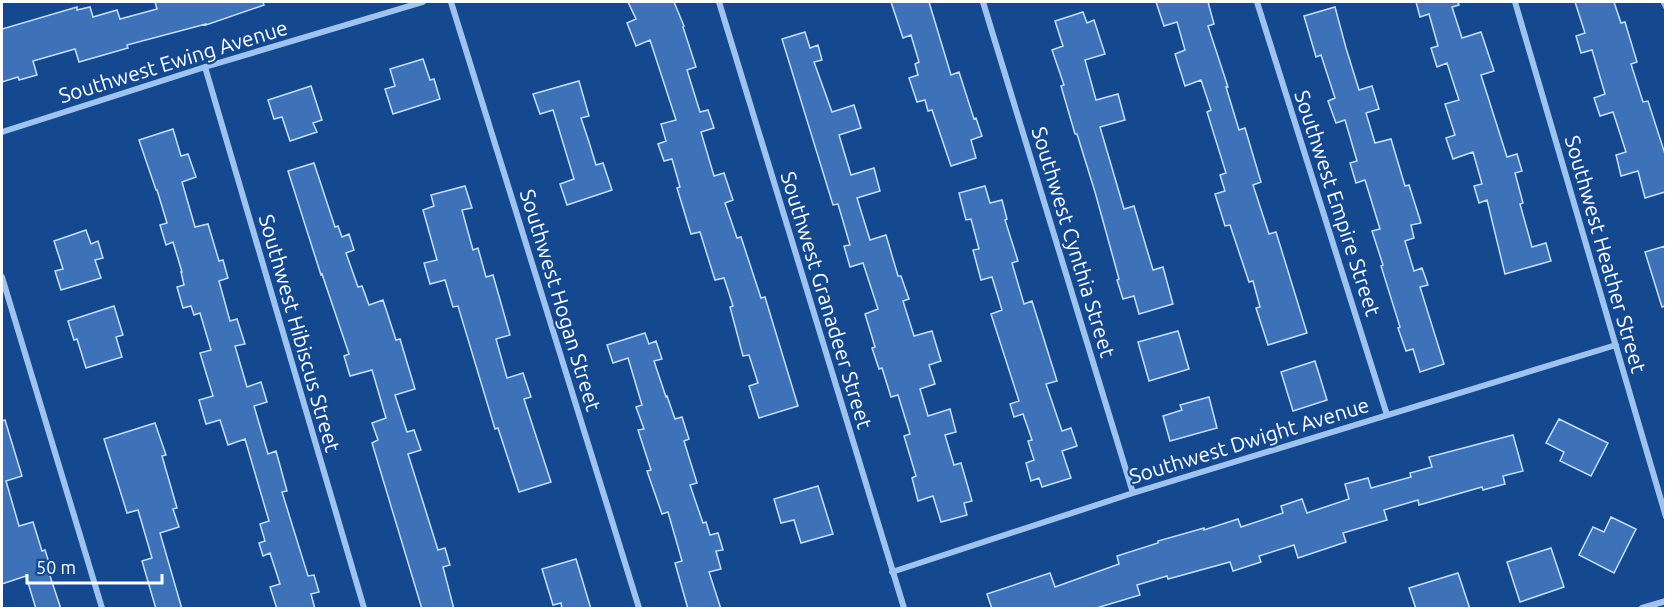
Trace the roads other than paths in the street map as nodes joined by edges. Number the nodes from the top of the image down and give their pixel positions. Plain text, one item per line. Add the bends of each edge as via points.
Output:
1 (423, 2) edge
2 (451, 2) edge
3 (719, 2) edge
4 (983, 2) edge
5 (1257, 2) edge
6 (1515, 2) edge
7 (205, 67) junction
8 (2, 132) edge
9 (2, 277) edge
10 (1616, 345) junction
11 (1387, 415) junction
12 (1133, 493) junction
13 (1665, 517) edge
14 (892, 572) junction
15 (1665, 601) edge
16 (102, 609) edge
17 (364, 609) edge
18 (639, 609) edge
19 (904, 609) edge
20 (1642, 609) edge

1 - 7 street, Southwest Ewing Avenue
2 - 18 street, Southwest Hogan Street
3 - 14 street, Southwest Granadeer Street
4 - 12 street, Southwest Cynthia Street
5 - 11 street, Southwest Empire Street
6 - 10 street, Southwest Heather Street
7 - 8 street, Southwest Ewing Avenue
7 - 17 street, Southwest Hibiscus Street
9 - 16 street
10 - 11 street, Southwest Dwight Avenue
10 - 13 street, Southwest Heather Street
11 - 12 street, Southwest Dwight Avenue
12 - 14 street, Southwest Dwight Avenue
14 - 19 street, Southwest Granadeer Street
15 - 20 street

